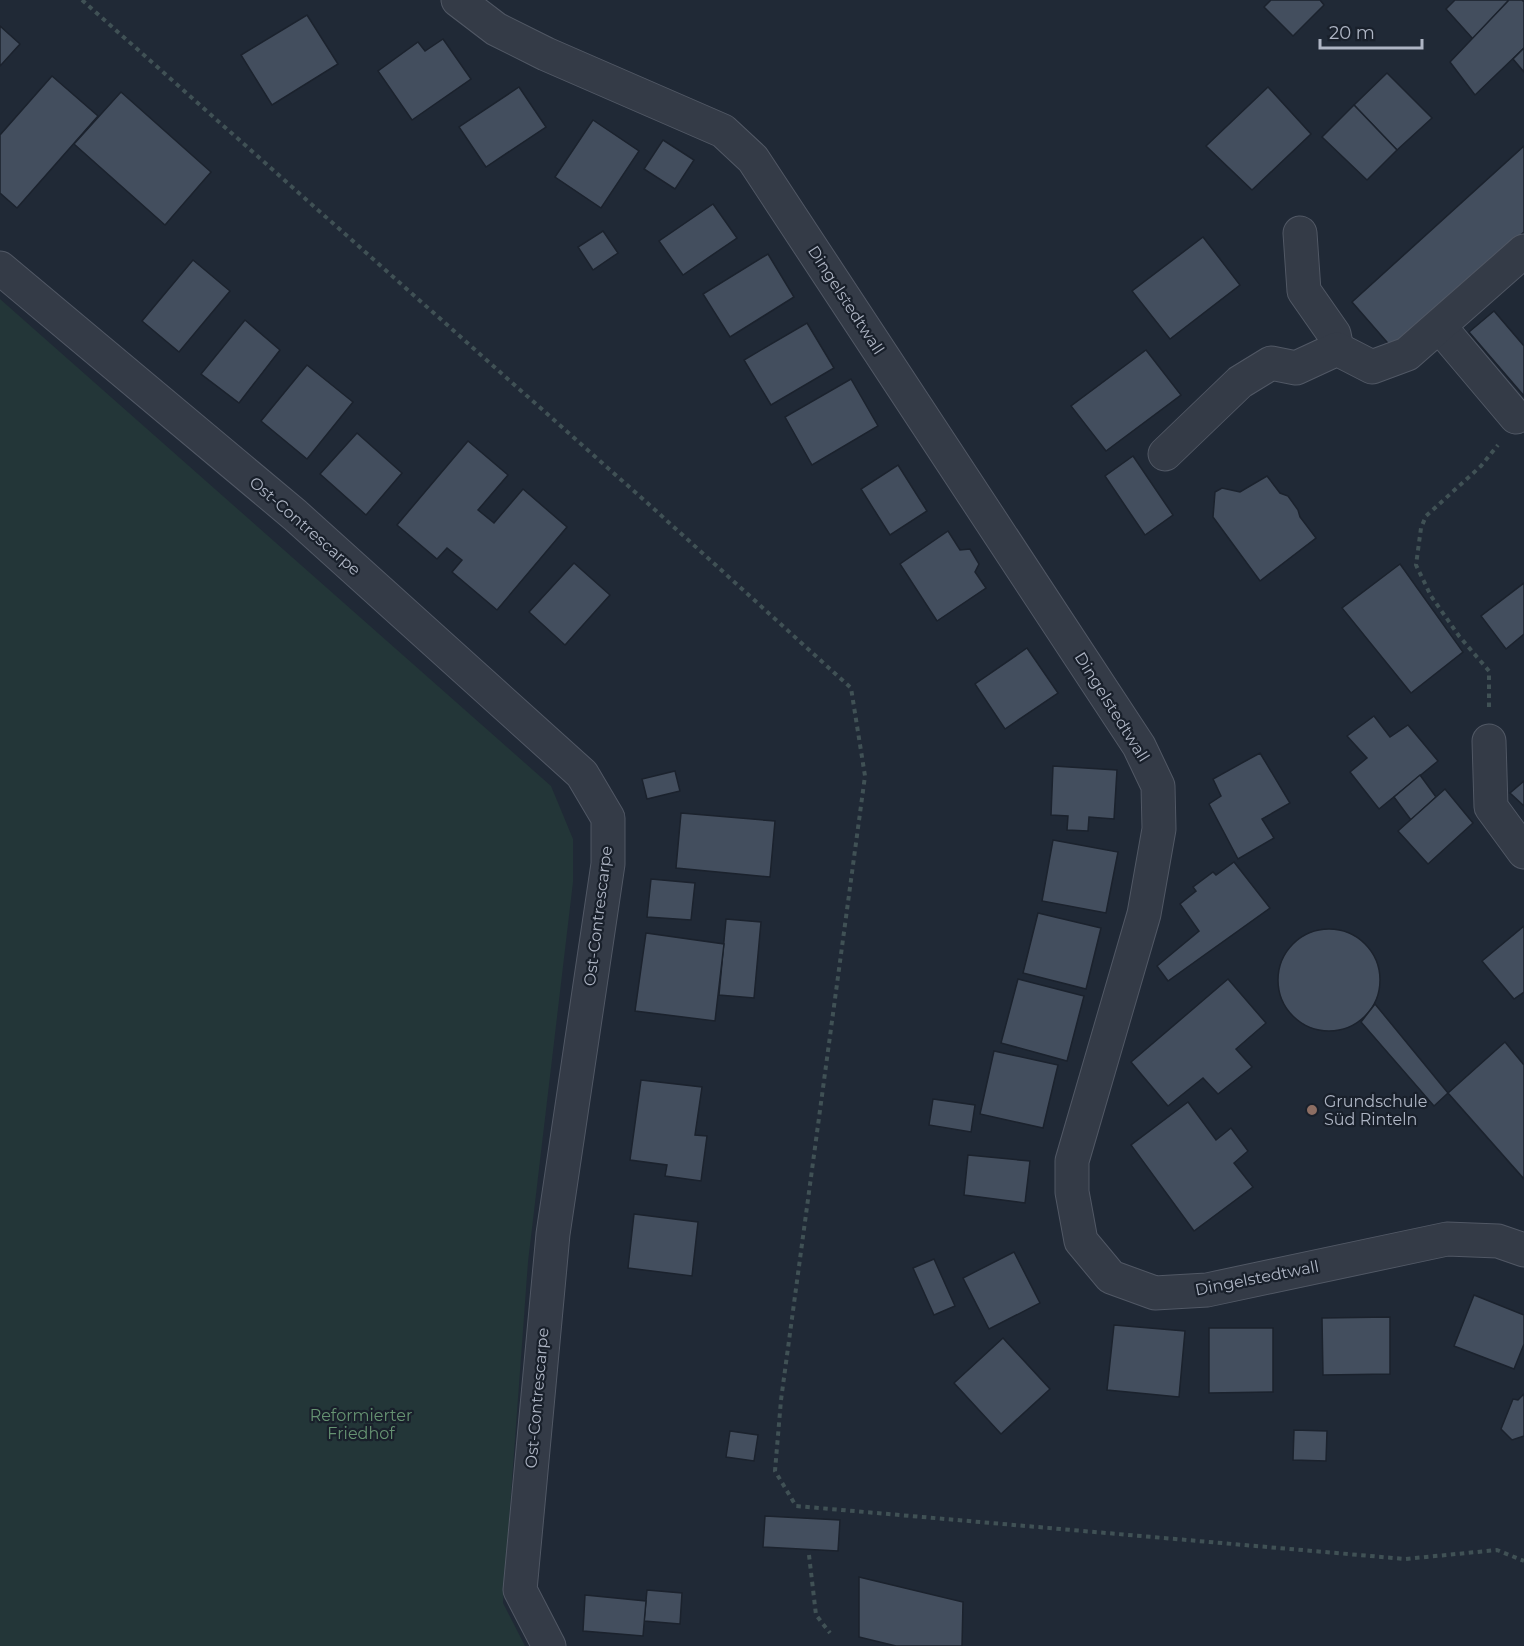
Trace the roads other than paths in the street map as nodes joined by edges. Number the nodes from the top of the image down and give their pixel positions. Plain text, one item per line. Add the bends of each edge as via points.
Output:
1 (458, 0) edge
2 (1300, 233) dead end
3 (1524, 251) edge
4 (0, 268) edge
5 (1440, 327) junction
6 (1337, 349) junction
7 (1516, 417) road end
8 (1165, 454) dead end
9 (1489, 741) road end
10 (1524, 852) edge
11 (1524, 1250) edge
12 (549, 1646) edge

1 - 11 street, Dingelstedtwall via 496,29 546,54 723,131 753,159 1139,746 1158,786 1159,829 1144,914 1072,1161 1072,1192 1081,1241 1111,1277 1155,1293 1206,1290 1447,1239 1498,1241
2 - 6 street via 1304,291 1334,334
3 - 5 street
4 - 12 street, Ost-Contrescarpe via 295,515 565,758 582,774 608,818 608,864 553,1234 520,1590
5 - 6 street via 1407,354 1372,367
5 - 7 street
6 - 8 street via 1296,368 1271,363 1240,382
9 - 10 street via 1491,807

